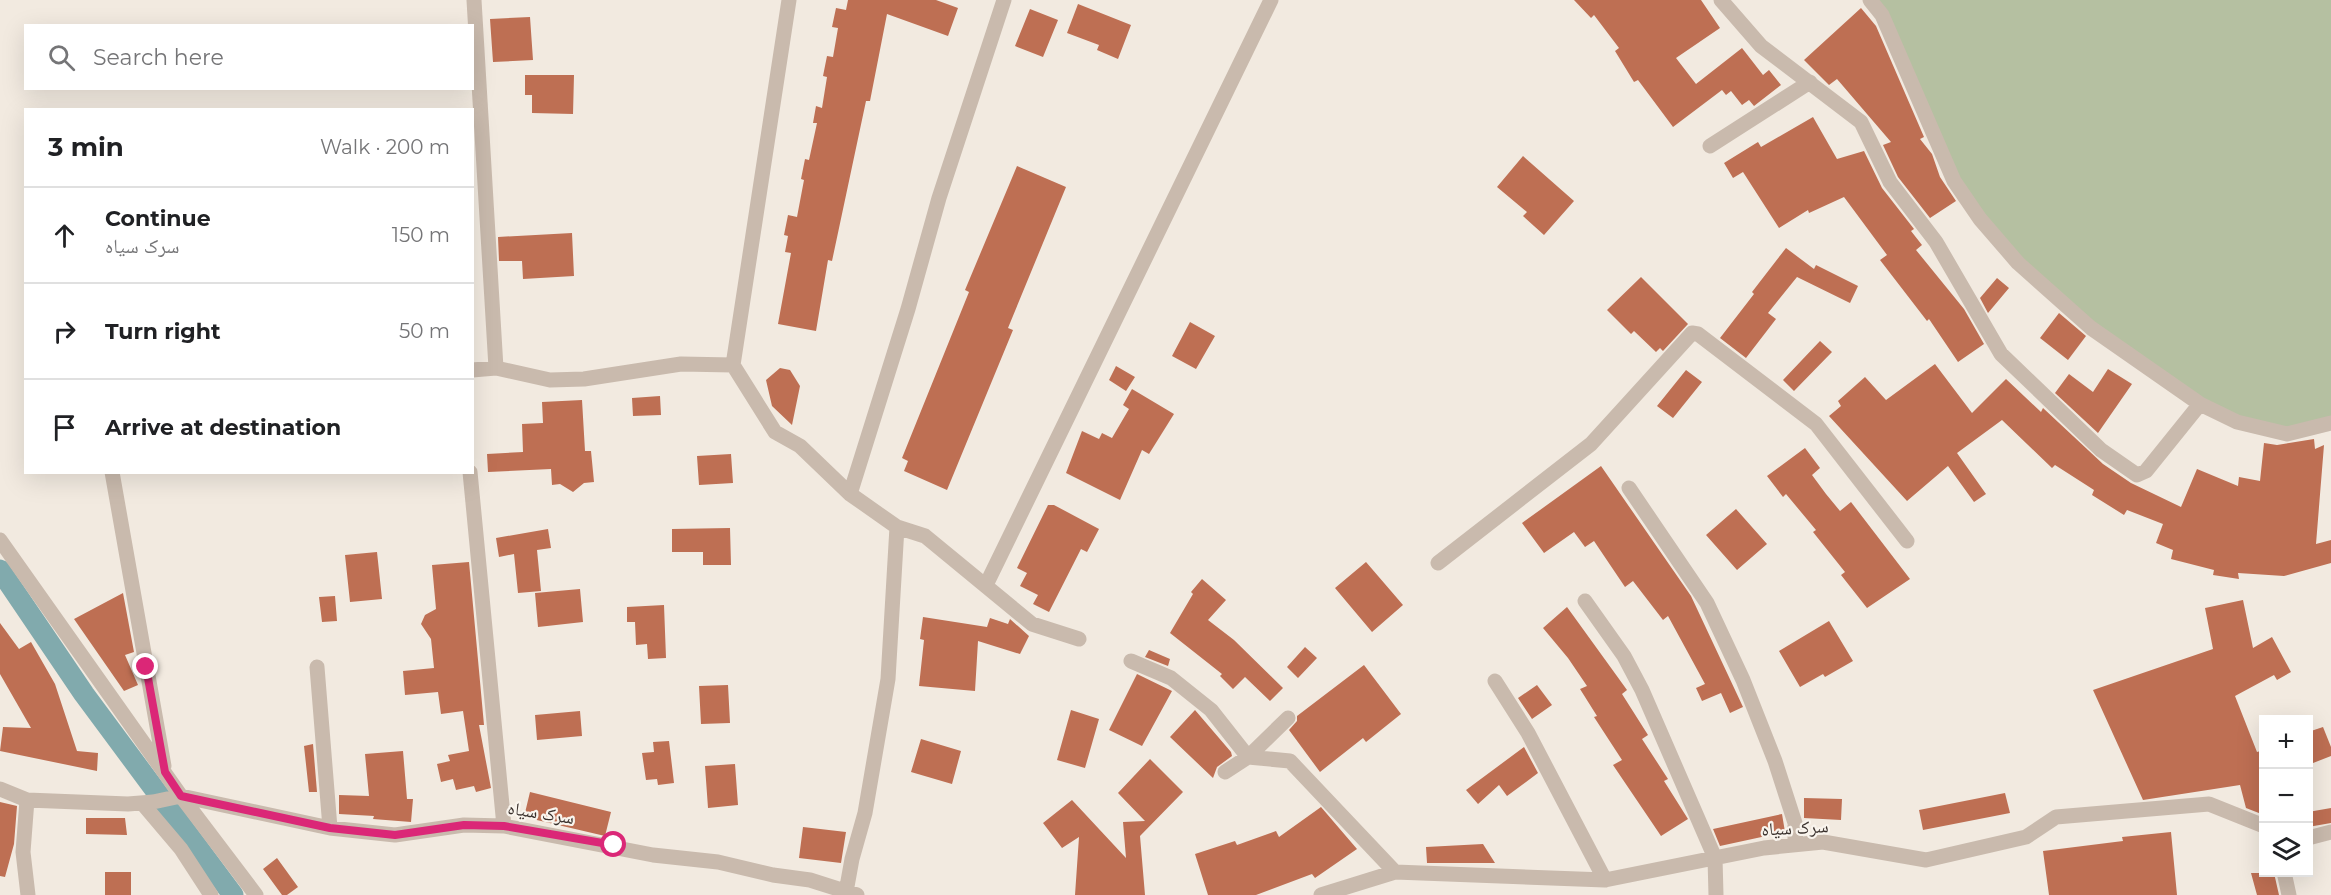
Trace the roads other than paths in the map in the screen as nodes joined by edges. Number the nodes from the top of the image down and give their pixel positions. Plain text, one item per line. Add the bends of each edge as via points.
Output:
1 (474, 0) edge
2 (789, 0) edge
3 (1004, 0) edge
4 (1271, 0) edge
5 (1721, 0) edge
6 (1870, 0) edge
7 (1810, 82) junction
8 (1710, 146) dead end
9 (733, 365) junction
10 (496, 368) junction
11 (474, 370) edge
12 (2200, 404) junction
13 (2331, 423) edge
14 (112, 474) edge
15 (470, 474) edge
16 (1629, 488) dead end
17 (850, 494) junction
18 (897, 527) junction
19 (0, 540) edge
20 (1907, 541) dead end
21 (1438, 563) dead end
22 (986, 585) junction
23 (1586, 601) dead end
24 (1079, 639) dead end
25 (1131, 661) dead end
26 (317, 667) dead end
27 (1495, 681) dead end
28 (1288, 718) dead end
29 (1248, 757) junction
30 (165, 772) junction
31 (1225, 772) dead end
32 (0, 789) edge
33 (177, 797) junction
34 (27, 800) junction
35 (148, 802) junction
36 (2259, 824) edge
37 (504, 826) junction
38 (330, 828) junction
39 (2331, 831) edge
40 (2313, 836) edge
41 (1795, 845) junction
42 (1715, 858) junction
43 (1395, 872) junction
44 (2285, 877) edge
45 (1605, 880) junction
46 (851, 894) edge
47 (28, 895) edge
48 (211, 895) edge
49 (256, 895) edge
50 (1321, 895) edge
51 (1716, 895) edge
52 (2289, 895) edge

1 - 10 street
2 - 9 street
3 - 17 street via 939,198
4 - 22 street
5 - 7 street via 1761,46
6 - 12 street via 1882,15 1954,181 1980,219 2018,264 2091,328
7 - 8 street
7 - 12 street via 1861,122 1890,182 1936,242 2001,354 2101,450 2137,475 2146,471
9 - 10 street via 681,364 584,379 550,380
9 - 17 street via 775,432 800,446
10 - 11 street
12 - 13 street via 2237,422 2287,434
14 - 30 street
15 - 37 street
16 - 41 street via 1707,603 1739,670 1795,823
17 - 18 street
18 - 22 street via 925,536
18 - 46 street via 888,679 865,813 852,859
19 - 30 street
20 - 21 street via 1816,424 1692,333 1591,444
22 - 24 street via 1032,624
23 - 42 street via 1642,690
25 - 29 street via 1171,678 1211,710
26 - 38 street
27 - 45 street via 1528,733
28 - 29 street
29 - 31 street
29 - 43 street via 1290,761
30 - 33 street
32 - 34 street
33 - 35 street
33 - 38 street, سرک سیاه
33 - 49 street
34 - 35 street
34 - 47 street via 23,852
35 - 48 street
36 - 41 street, سرک سیاه via 2209,804 2056,817 2026,837 1926,860 1823,842
37 - 38 street, سرک سیاه via 464,825 395,835
37 - 46 street, سرک سیاه via 810,880
39 - 40 street
41 - 42 street, سرک سیاه
42 - 45 street, سرک سیاه
42 - 51 street
43 - 45 street, سرک سیاه
43 - 50 street, سرک سیاه
44 - 52 street

